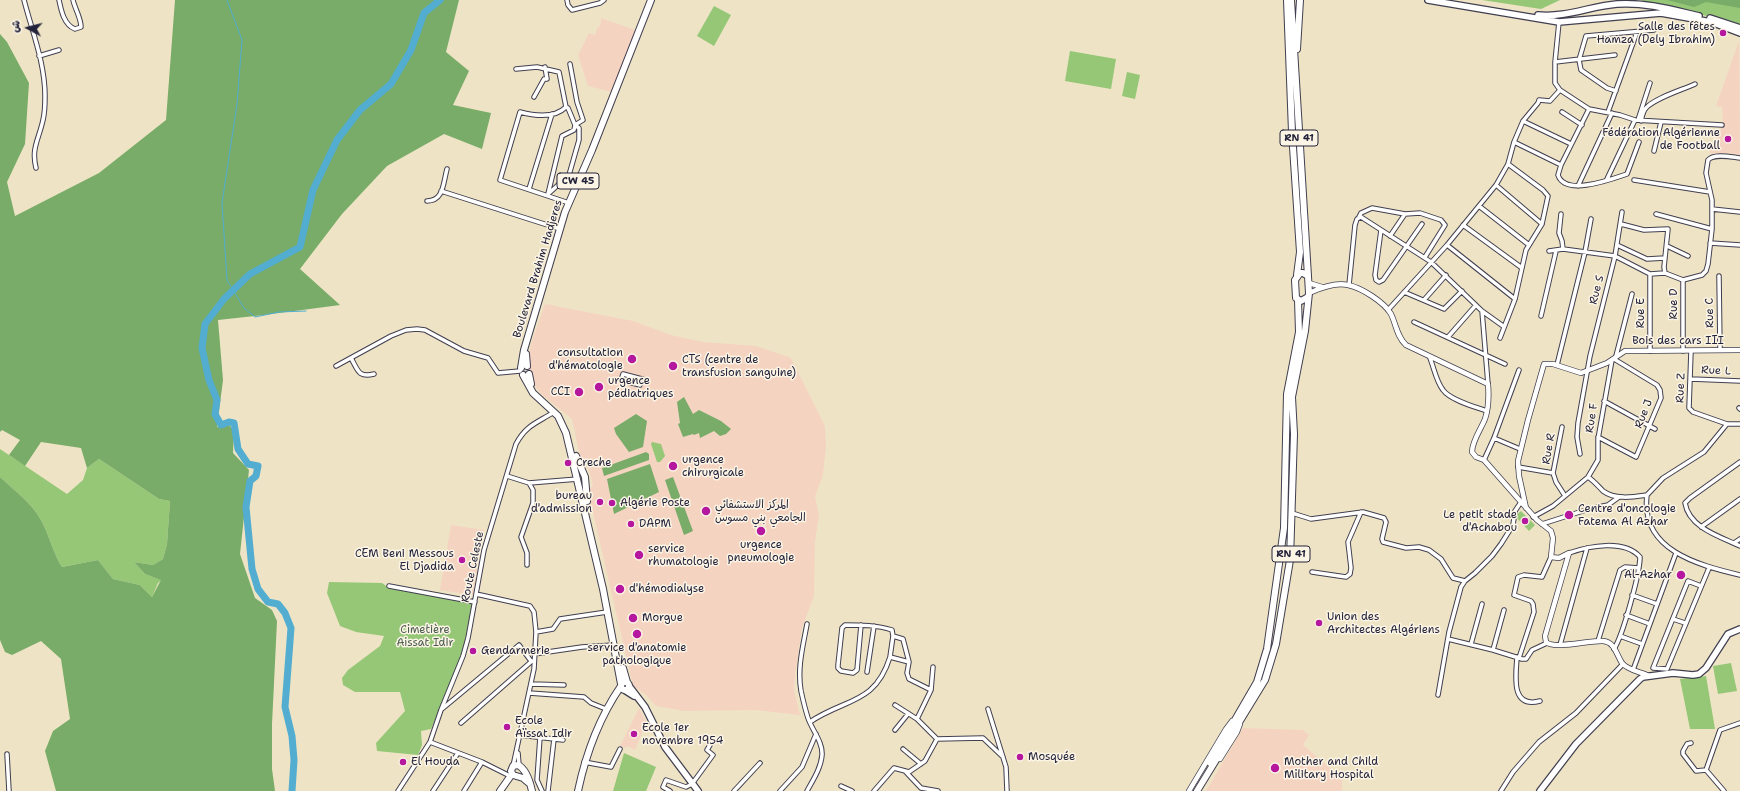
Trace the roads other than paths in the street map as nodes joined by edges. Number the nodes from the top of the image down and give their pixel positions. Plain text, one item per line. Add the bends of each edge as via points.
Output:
1 (24, 0) edge
2 (59, 0) edge
3 (73, 0) edge
4 (567, 0) edge
5 (604, 0) edge
6 (651, 0) edge
7 (656, 0) edge
8 (1287, 0) edge
9 (1291, 0) edge
10 (1300, 0) edge
11 (1428, 0) edge
12 (1445, 0) edge
13 (1644, 5) junction
14 (1645, 14) junction
15 (1560, 15) junction
16 (1559, 22) junction
17 (1740, 28) edge
18 (1654, 30) dead end
19 (1637, 32) junction
20 (1740, 33) edge
21 (59, 50) dead end
22 (1615, 55) dead end
23 (39, 56) junction
24 (1579, 60) junction
25 (1555, 62) junction
26 (1295, 63) junction
27 (570, 64) dead end
28 (545, 68) junction
29 (516, 69) dead end
30 (1650, 83) dead end
31 (1695, 84) dead end
32 (1560, 90) junction
33 (1616, 91) junction
34 (534, 97) dead end
35 (566, 107) junction
36 (1589, 109) junction
37 (1562, 112) dead end
38 (1610, 113) junction
39 (552, 114) junction
40 (1638, 120) junction
41 (1523, 121) junction
42 (1661, 122) junction
43 (575, 125) junction
44 (1582, 125) junction
45 (1722, 125) dead end
46 (1514, 142) junction
47 (1639, 142) dead end
48 (1571, 144) junction
49 (1654, 151) dead end
50 (1740, 158) edge
51 (1508, 164) junction
52 (1561, 165) junction
53 (36, 168) dead end
54 (446, 169) dead end
55 (1607, 179) junction
56 (1634, 180) dead end
57 (1496, 185) junction
58 (1578, 186) junction
59 (529, 189) junction
60 (441, 191) junction
61 (1710, 192) junction
62 (547, 195) junction
63 (426, 201) dead end
64 (569, 203) junction
65 (1479, 206) junction
66 (1712, 209) junction
67 (1622, 212) dead end
68 (1740, 212) edge
69 (1405, 214) junction
70 (1561, 214) dead end
71 (1656, 214) dead end
72 (1359, 217) junction
73 (1591, 219) dead end
74 (1422, 224) dead end
75 (1542, 224) junction
76 (1621, 224) junction
77 (1463, 225) junction
78 (1712, 229) junction
79 (561, 230) junction
80 (1381, 230) junction
81 (1390, 236) junction
82 (1710, 243) junction
83 (1447, 245) junction
84 (1529, 245) junction
85 (1617, 245) junction
86 (1740, 245) edge
87 (1667, 246) junction
88 (1407, 247) junction
89 (1563, 249) junction
90 (1549, 251) dead end
91 (1556, 251) junction
92 (1585, 252) junction
93 (1615, 256) junction
94 (1688, 256) dead end
95 (1425, 258) junction
96 (1665, 258) junction
97 (1431, 262) junction
98 (1522, 268) junction
99 (1665, 273) junction
100 (1650, 274) junction
101 (1297, 275) junction
102 (1308, 276) junction
103 (1446, 276) junction
104 (1719, 276) dead end
105 (1683, 280) junction
106 (1309, 283) junction
107 (1348, 285) junction
108 (1322, 287) junction
109 (1462, 291) junction
110 (1404, 292) junction
111 (1632, 294) dead end
112 (1308, 295) junction
113 (1515, 299) junction
114 (1298, 300) junction
115 (1424, 300) junction
116 (1476, 305) junction
117 (1388, 310) junction
118 (1482, 311) junction
119 (1540, 316) dead end
120 (1414, 322) dead end
121 (1503, 326) junction
122 (1448, 337) junction
123 (1500, 338) dead end
124 (1720, 350) junction
125 (1740, 350) edge
126 (1650, 351) junction
127 (1683, 351) junction
128 (1691, 351) junction
129 (1485, 355) junction
130 (351, 358) junction
131 (1430, 358) junction
132 (1614, 358) junction
133 (1505, 364) dead end
134 (1557, 365) junction
135 (336, 366) dead end
136 (1519, 370) dead end
137 (524, 371) junction
138 (1588, 371) junction
139 (374, 374) dead end
140 (642, 379) dead end
141 (1691, 379) junction
142 (1740, 381) edge
143 (1488, 384) junction
144 (640, 385) dead end
145 (1604, 401) junction
146 (1487, 411) junction
147 (554, 412) junction
148 (1727, 424) junction
149 (1740, 424) edge
150 (1562, 427) dead end
151 (1649, 427) junction
152 (1655, 429) dead end
153 (1598, 437) junction
154 (1494, 438) junction
155 (1520, 449) junction
156 (1580, 454) dead end
157 (1484, 460) junction
158 (1740, 462) edge
159 (1518, 467) junction
160 (1553, 473) junction
161 (579, 475) junction
162 (507, 476) junction
163 (1588, 477) junction
164 (529, 483) junction
165 (582, 485) junction
166 (1647, 495) junction
167 (1565, 496) junction
168 (1619, 497) junction
169 (1740, 499) edge
170 (1521, 502) junction
171 (1526, 508) junction
172 (1361, 512) junction
173 (1292, 513) junction
174 (1533, 517) junction
175 (1542, 524) junction
176 (1701, 527) junction
177 (1284, 528) junction
178 (1740, 540) edge
179 (1734, 543) junction
180 (1740, 546) edge
181 (1587, 548) junction
182 (1569, 553) junction
183 (1676, 553) junction
184 (1551, 557) junction
185 (527, 565) dead end
186 (1639, 568) junction
187 (1709, 568) junction
188 (1312, 572) dead end
189 (1740, 575) edge
190 (1465, 582) junction
191 (389, 586) dead end
192 (1701, 586) junction
193 (1285, 593) junction
194 (476, 594) junction
195 (1632, 595) junction
196 (475, 602) junction
197 (1482, 604) dead end
198 (1657, 604) junction
199 (1504, 610) dead end
200 (607, 612) junction
201 (1626, 616) junction
202 (1673, 619) junction
203 (1685, 623) junction
204 (807, 624) dead end
205 (1650, 624) junction
206 (860, 625) junction
207 (874, 626) junction
208 (1740, 629) edge
209 (536, 632) junction
210 (893, 636) junction
211 (1620, 636) junction
212 (1448, 639) junction
213 (1598, 641) junction
214 (1547, 643) junction
215 (1471, 644) junction
216 (1642, 644) junction
217 (614, 645) junction
218 (1560, 645) junction
219 (1614, 649) junction
220 (1493, 650) junction
221 (534, 654) junction
222 (890, 657) junction
223 (1518, 658) junction
224 (532, 661) junction
225 (908, 662) junction
226 (1623, 664) junction
227 (933, 667) dead end
228 (1633, 670) junction
229 (867, 672) dead end
230 (1649, 676) junction
231 (532, 684) junction
232 (564, 685) dead end
233 (624, 687) junction
234 (931, 690) junction
235 (529, 693) junction
236 (1438, 695) dead end
237 (1540, 701) dead end
238 (895, 705) dead end
239 (606, 708) junction
240 (988, 709) dead end
241 (441, 710) junction
242 (908, 714) junction
243 (1239, 718) junction
244 (917, 719) junction
245 (810, 722) junction
246 (461, 723) dead end
247 (1740, 723) edge
248 (896, 730) dead end
249 (816, 734) junction
250 (519, 735) junction
251 (540, 737) junction
252 (554, 739) junction
253 (937, 739) junction
254 (563, 740) dead end
255 (430, 742) junction
256 (1690, 743) dead end
257 (710, 745) dead end
258 (620, 749) dead end
259 (903, 749) dead end
260 (517, 750) junction
261 (458, 753) junction
262 (7, 754) dead end
263 (1003, 757) junction
264 (482, 762) junction
265 (584, 762) junction
266 (760, 762) dead end
267 (921, 764) junction
268 (519, 767) junction
269 (1706, 770) junction
270 (904, 771) junction
271 (511, 775) junction
272 (518, 776) junction
273 (530, 784) junction
274 (692, 784) junction
275 (841, 786) dead end
276 (502, 789) edge
277 (875, 790) edge
278 (9, 791) edge
279 (398, 791) edge
280 (434, 791) edge
281 (464, 791) edge
282 (532, 791) edge
283 (542, 791) edge
284 (548, 791) edge
285 (578, 791) edge
286 (670, 791) edge
287 (698, 791) edge
288 (734, 791) edge
289 (780, 791) edge
290 (807, 791) edge
291 (852, 791) edge
292 (880, 791) edge
293 (938, 791) edge
294 (1007, 791) edge
295 (1189, 791) edge
296 (1193, 791) edge
297 (1199, 791) edge
298 (1501, 791) edge
299 (1540, 791) edge
300 (1724, 791) edge

1 - 23 street
2 - 3 street via 64,18 75,29 81,27 81,24
4 - 5 street via 572,10
6 - 64 main road, Boulevard Brahim Hadjeres / CW 45
7 - 79 main road
8 - 101 main road, RN 41 via 1300,252
9 - 26 main road, RN 41
10 - 26 main road
11 - 16 main road
12 - 15 main road via 1540,16
13 - 14 main road
13 - 15 main road via 1624,3
13 - 17 main road via 1722,21
14 - 16 main road
14 - 20 main road via 1661,13 1711,22
15 - 16 main road
16 - 25 street
18 - 19 street
19 - 24 street via 1586,36
19 - 33 street
21 - 23 street
22 - 24 street
23 - 53 street via 44,76 45,106 43,122 34,149
24 - 25 street
24 - 33 street via 1581,70
25 - 32 street via 1555,81
26 - 102 main road, RN 41
27 - 43 street via 583,120
28 - 29 street
28 - 34 street via 547,78
28 - 35 street via 559,72
30 - 40 street
31 - 40 street via 1647,107
32 - 36 street
32 - 41 street via 1550,101 1539,100
33 - 38 street
35 - 39 street
35 - 43 street
36 - 38 street
36 - 44 street
37 - 44 street
38 - 40 street
38 - 58 street
39 - 59 street
39 - 59 street via 531,115 520,112 500,180
40 - 42 street
40 - 55 street
41 - 46 street
41 - 48 street
42 - 45 street
42 - 49 street
43 - 62 street via 574,130 562,136
43 - 62 street via 579,128 579,140 569,175
44 - 48 street
46 - 51 street
46 - 52 street
47 - 55 street via 1627,174
48 - 52 street
50 - 61 street via 1709,158 1706,173
51 - 57 street
51 - 75 street via 1548,196
52 - 58 street via 1558,177 1569,185
54 - 60 street
55 - 58 street
56 - 61 street
57 - 65 street
57 - 75 street
59 - 62 street
60 - 63 street via 436,199
60 - 79 street
61 - 66 street
62 - 64 street
64 - 79 main road, Boulevard Brahim Hadjeres / CW 45
65 - 77 street
65 - 84 street
66 - 68 street
66 - 78 street
67 - 76 street, Rue S
69 - 72 street via 1372,208
69 - 81 street
69 - 95 street via 1420,213 1441,220 1445,224
70 - 89 street via 1559,233
71 - 78 street
72 - 80 street
72 - 107 street via 1355,225
73 - 92 street
74 - 88 street
75 - 84 street
76 - 85 street, Rue S
76 - 87 street via 1644,230 1667,228
77 - 83 street
77 - 98 street
78 - 82 street
79 - 137 main road, Boulevard Brahim Hadjeres / CW 45 via 524,350
80 - 81 street
80 - 88 street via 1375,275 1378,282 1383,280
81 - 88 street
82 - 86 street
82 - 105 street via 1706,271 1698,277
83 - 97 street
83 - 113 street
84 - 98 street
85 - 93 street, Rue S
85 - 96 street via 1648,259
87 - 94 street
87 - 96 street
88 - 95 street
89 - 91 street
89 - 92 street
90 - 91 street
91 - 119 street
92 - 93 street
92 - 134 street
93 - 100 street
93 - 138 street, Rue S
95 - 97 street
96 - 99 street
97 - 103 street
97 - 110 street
98 - 113 street
99 - 100 street
99 - 105 street
100 - 126 street, Rue E
101 - 102 main road via 1302,272
101 - 114 main road via 1295,286
102 - 106 main road
103 - 109 street
103 - 115 street
104 - 124 street, Rue C
105 - 127 street, Rue D
106 - 108 street
106 - 112 main road
107 - 108 street
107 - 117 street via 1376,298
108 - 112 street
109 - 115 street via 1445,309
109 - 116 street
110 - 115 street
110 - 117 street
111 - 132 street, Rue F
112 - 114 main road via 1304,300
112 - 173 main road, RN 41 via 1305,331 1292,394
113 - 121 street
114 - 177 main road, RN 41 via 1299,332 1286,394
116 - 118 street
116 - 122 street
117 - 131 street via 1403,342
118 - 121 street
118 - 129 street
120 - 122 street
121 - 123 street
122 - 129 street
124 - 125 street, Bois des cars III
124 - 128 street, Bois des cars III
126 - 127 street, Bois des cars III
126 - 132 street, Bois des cars III via 1625,351
127 - 128 street, Bois des cars III
128 - 141 street, Rue Z
129 - 133 street
129 - 143 street
130 - 135 street
130 - 137 street via 400,332 417,329 425,330 467,352 488,358 498,373
130 - 139 street via 361,374
131 - 143 street
131 - 146 street via 1439,383 1446,393
132 - 138 street, Bois des cars III
132 - 145 street, Rue F
132 - 151 street, Rue J via 1659,387 1661,398
134 - 138 street via 1581,372
134 - 155 street via 1548,363 1543,366
136 - 154 street
137 - 147 main road via 532,393
137 - 161 main road via 532,387 564,420
138 - 156 street, Rue S via 1577,430
140 - 144 street via 622,374 621,380
141 - 142 street, Rue L
141 - 148 street, Rue Z via 1688,406 1690,410
143 - 146 street
145 - 151 street
145 - 153 street, Rue F
146 - 157 street via 1472,449 1474,455
147 - 161 main road via 566,433
147 - 162 street, Route Celeste via 521,434
148 - 149 street
148 - 166 street via 1704,452 1663,478
150 - 160 street, Rue R
151 - 152 street
151 - 153 street, Rue J via 1636,457
153 - 163 street, Rue F via 1598,460
154 - 155 street
154 - 157 street
155 - 159 street
157 - 170 street
158 - 176 street via 1686,503 1688,512
159 - 160 street
159 - 171 street
160 - 167 street, Rue R
161 - 164 street
161 - 165 main road
162 - 164 street
162 - 194 street, Route Celeste via 488,534
163 - 167 street
163 - 168 street via 1608,494
164 - 185 street via 533,490 533,503 521,537 527,553
165 - 200 main road
165 - 233 main road
166 - 168 street
166 - 183 street via 1646,509 1652,531
167 - 174 street via 1546,511
168 - 175 street via 1608,505
169 - 176 street
170 - 171 street
170 - 190 street via 1515,511 1513,525 1501,544
171 - 174 street
172 - 173 street via 1311,519
172 - 188 street via 1348,542 1350,574 1346,577
172 - 190 street via 1386,519 1383,542 1429,550 1441,559 1453,578
173 - 193 main road, RN 41 via 1291,554
174 - 175 street
175 - 184 street via 1553,535
176 - 179 street
177 - 193 main road via 1285,541 1279,592 1281,595
177 - 243 main road, RN 41 via 1265,658
178 - 179 street
179 - 180 street
181 - 182 street
181 - 186 street via 1608,545 1629,550 1640,557
181 - 218 street
182 - 184 street via 1559,558
182 - 214 street via 1545,636
183 - 187 street
183 - 198 street
184 - 223 street via 1542,577 1524,574 1516,580 1514,595 1531,601 1534,607
186 - 195 street
186 - 213 street via 1625,567 1620,570
187 - 189 street
187 - 192 street
190 - 212 street via 1461,587
191 - 196 street
192 - 202 street via 1688,582
192 - 203 street
193 - 243 main road, RN 41 via 1268,676
194 - 196 street, Route Celeste
194 - 209 street via 530,606 534,612
195 - 198 street
195 - 201 street
196 - 241 street, Route Celeste via 463,656
197 - 215 street
198 - 205 street
199 - 220 street
200 - 209 street via 560,618 553,629
200 - 217 main road
201 - 205 street
201 - 211 street
202 - 203 street
202 - 203 street via 1653,668 1667,670
204 - 245 street via 799,676
205 - 216 street
206 - 206 street via 843,626 838,665 841,671 853,673 856,670
206 - 207 street
207 - 210 street via 892,630
207 - 229 street
208 - 230 main road via 1728,634 1706,668 1699,674 1673,673
209 - 221 street
210 - 222 street
210 - 225 street via 903,640
211 - 216 street
211 - 219 street
212 - 215 street
212 - 236 street
213 - 218 street
213 - 219 street via 1610,643
214 - 218 street
214 - 223 street via 1532,650 1526,659
215 - 220 street
216 - 228 street
217 - 221 street
217 - 233 main road
219 - 226 street
220 - 223 street
221 - 224 street
222 - 225 street
222 - 245 street via 886,671 868,693 827,711
223 - 237 street via 1518,693 1529,702
224 - 231 street
224 - 241 street via 520,645
224 - 246 street
225 - 234 street via 909,679
226 - 228 street
226 - 298 street via 1576,713 1539,742 1513,772
227 - 234 street
228 - 230 street
230 - 299 main road via 1640,679 1580,739
231 - 232 street
231 - 235 street
233 - 239 main road via 614,695
233 - 274 main road via 640,702 665,747
234 - 244 street
235 - 239 street via 584,697 591,703
235 - 250 street
238 - 242 street
239 - 265 main road
240 - 263 street
241 - 255 street, Route Celeste
242 - 244 street
242 - 248 street
243 - 295 street via 1226,729
243 - 296 main road, RN 41
243 - 297 main road, RN 41
244 - 253 street
245 - 249 street
247 - 269 street via 1720,730
249 - 289 street via 802,767
249 - 290 street via 822,755 818,771
250 - 251 street
250 - 260 street
251 - 252 street
251 - 283 street via 537,780
252 - 254 street
252 - 284 street
253 - 263 street via 983,738
253 - 267 street
255 - 261 street
255 - 279 street, Route Celeste
256 - 269 street via 1683,754 1696,771
257 - 274 street via 707,750 713,755
258 - 265 street via 612,768
259 - 267 street
260 - 268 street
260 - 268 street
261 - 264 street
261 - 280 street
262 - 278 street
263 - 294 street
264 - 271 street
264 - 281 street
265 - 285 main road
266 - 288 street
267 - 270 street via 909,772
268 - 271 main road via 511,769
268 - 272 main road
268 - 273 main road via 527,775
269 - 300 street
270 - 277 street via 894,768
270 - 293 street via 921,788
271 - 272 main road
271 - 276 main road
272 - 273 main road
273 - 282 main road
274 - 286 street via 686,787 666,780 663,787
274 - 287 main road
275 - 291 street
277 - 292 street

